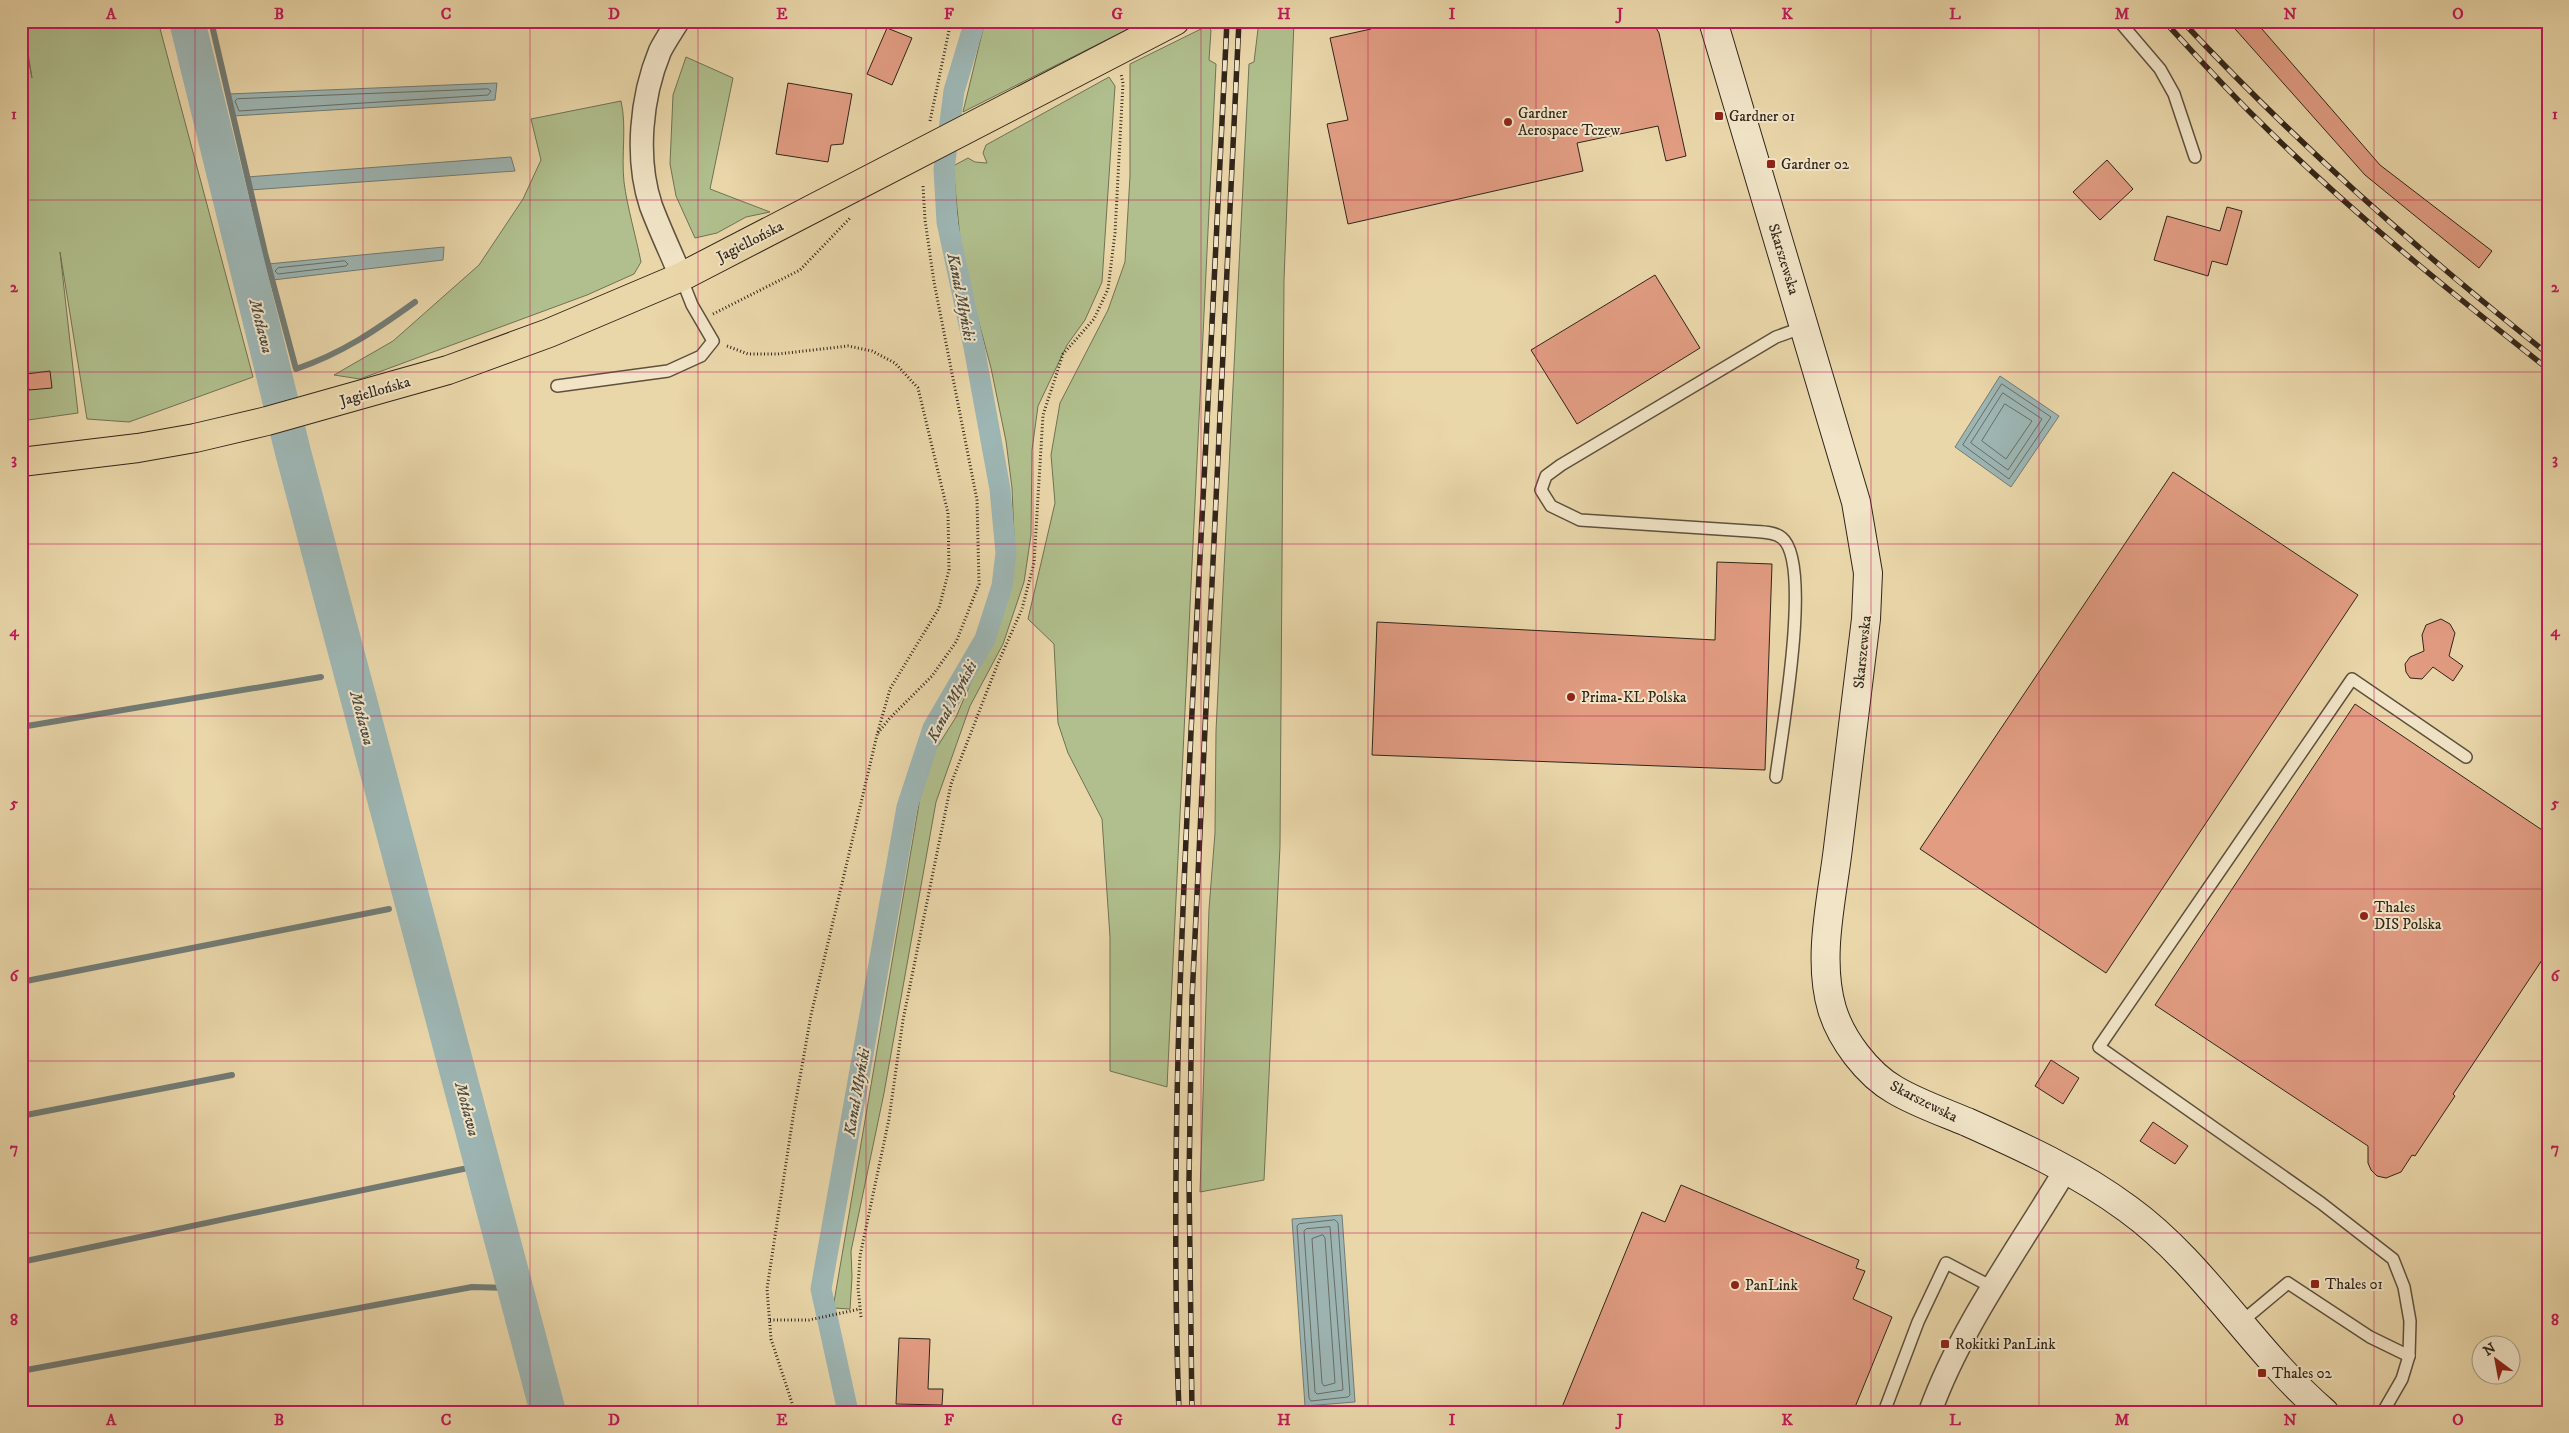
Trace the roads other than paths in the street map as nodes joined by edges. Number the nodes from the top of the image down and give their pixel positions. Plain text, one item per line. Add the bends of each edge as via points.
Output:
1 (678, 21) edge
2 (1175, 21) edge
3 (1713, 21) edge
4 (2119, 21) edge
5 (2194, 157) dead end
6 (680, 277) junction
7 (1804, 327) junction
8 (557, 386) dead end
9 (21, 462) edge
10 (2466, 757) dead end
11 (1776, 776) dead end
12 (2066, 1169) junction
13 (1994, 1288) junction
14 (2239, 1324) junction
15 (2409, 1356) junction
16 (1884, 1412) edge
17 (1930, 1412) edge
18 (2324, 1412) edge
19 (2383, 1412) edge

1 - 6 street via 661,50 650,82 643,123 643,163 651,204
2 - 6 main road, Jagiellońska
3 - 7 street, Skarszewska
4 - 5 lane via 2160,69 2174,94
6 - 8 lane via 713,341 701,356 668,371
6 - 9 main road, Jagiellońska via 549,333 448,370 304,411 195,438
7 - 11 lane via 1776,337 1561,464 1546,476 1541,490 1551,506 1580,520 1749,531 1774,534 1784,539 1795,564 1796,621
7 - 12 street, Skarszewska via 1856,502 1868,573 1866,619 1830,910 1826,969 1832,1009 1864,1064 1894,1089
10 - 15 lane via 2352,678 2099,1047 2313,1198 2393,1259 2404,1287 2409,1313
12 - 13 street
12 - 14 street, Skarszewska via 2131,1211 2162,1239
13 - 16 lane via 1946,1263 1918,1322
13 - 17 street via 1956,1350
14 - 15 lane via 2288,1283 2370,1337
14 - 18 street, Skarszewska via 2303,1394
15 - 19 lane via 2402,1379

